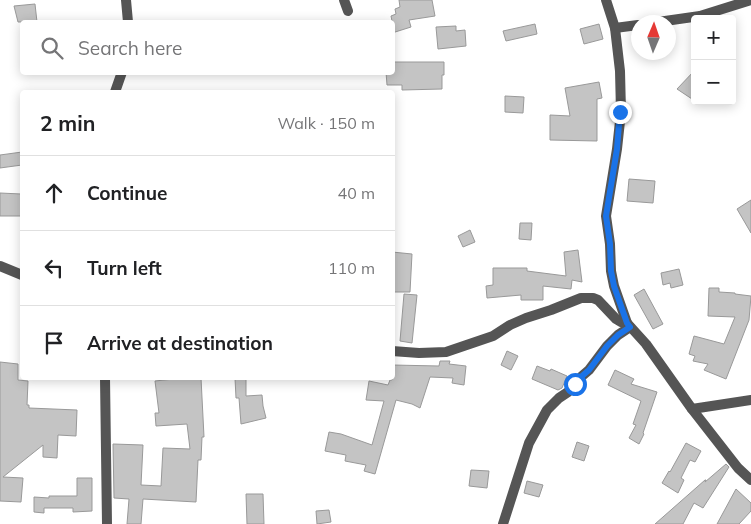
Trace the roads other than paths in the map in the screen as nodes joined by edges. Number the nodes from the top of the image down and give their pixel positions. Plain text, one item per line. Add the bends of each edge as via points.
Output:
1 (126, 0) edge
2 (344, 0) edge
3 (606, 0) edge
4 (751, 0) edge
5 (348, 11) dead end
6 (676, 19) edge
7 (128, 20) edge
8 (631, 26) edge
9 (615, 28) junction
10 (121, 75) edge
11 (116, 90) edge
12 (0, 266) edge
13 (20, 273) edge
14 (629, 325) junction
15 (395, 351) edge
16 (105, 380) edge
17 (751, 400) edge
18 (692, 409) junction
19 (751, 480) edge
20 (106, 524) edge
21 (503, 524) edge

1 - 7 street
2 - 5 street
3 - 9 street
4 - 6 street via 700,16
8 - 9 street
9 - 14 street via 620,112 606,216 614,286
10 - 11 street
12 - 13 street
14 - 15 street via 616,319 598,300 581,298 526,318 493,336 446,352
14 - 18 street
14 - 21 street via 568,392 547,410 529,443
16 - 20 street
17 - 18 street
18 - 19 street

